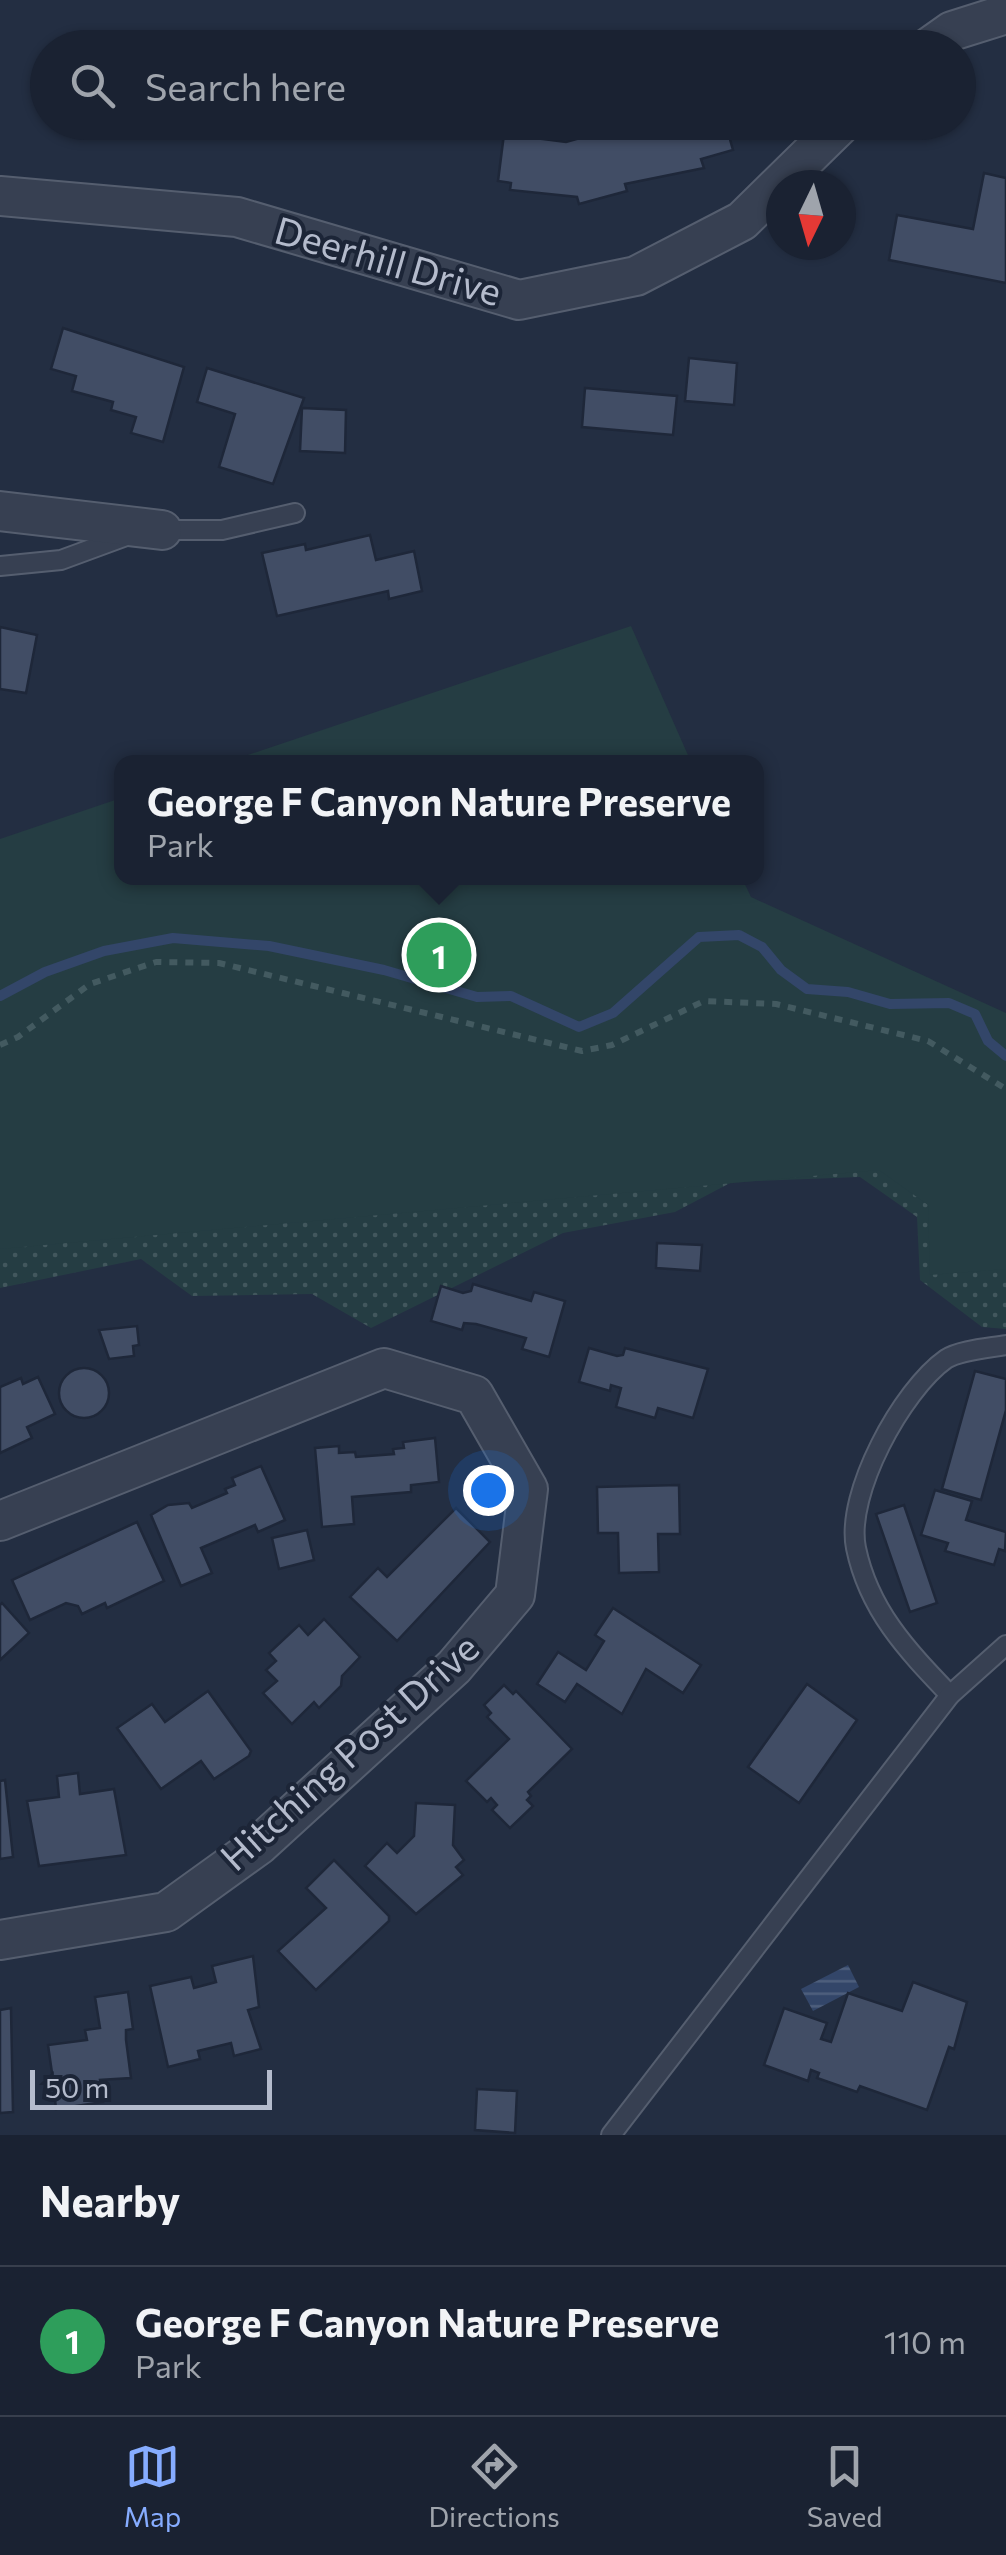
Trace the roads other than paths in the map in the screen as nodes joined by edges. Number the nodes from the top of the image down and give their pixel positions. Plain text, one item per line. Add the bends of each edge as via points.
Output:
1 (1006, 14) edge
2 (958, 30) edge
3 (824, 140) edge
4 (0, 196) edge
5 (0, 511) edge
6 (295, 512) dead end
7 (155, 529) junction
8 (0, 566) edge
9 (1006, 1344) edge
10 (0, 1521) edge
11 (1006, 1645) edge
12 (950, 1695) junction
13 (0, 1940) edge
14 (611, 2135) edge

1 - 2 street
3 - 4 street, Deerhill Drive via 742,220 636,276 519,300 237,218
5 - 7 street
6 - 7 lane via 222,530
7 - 8 lane via 61,560
9 - 12 lane via 948,1358 898,1409 865,1476 855,1546 888,1630
10 - 13 street, Hitching Post Drive via 384,1368 474,1396 528,1488 515,1595 454,1667 259,1845 166,1912
11 - 12 lane
12 - 14 lane

